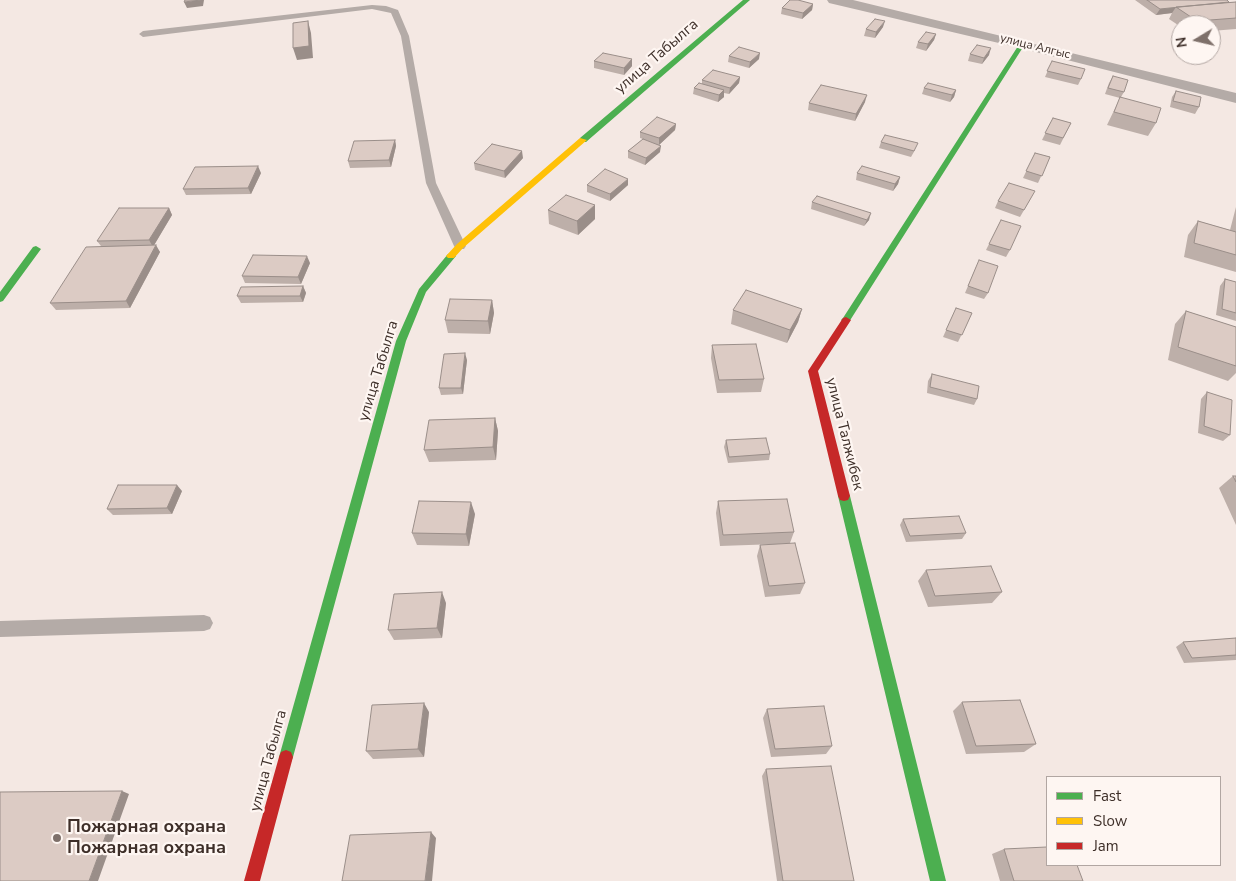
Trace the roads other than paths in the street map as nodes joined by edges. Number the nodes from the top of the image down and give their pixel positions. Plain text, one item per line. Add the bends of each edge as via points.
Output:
1 (747, 0) edge
2 (834, 0) edge
3 (371, 4) edge
4 (143, 34) dead end
5 (1022, 44) junction
6 (1236, 98) edge
7 (460, 246) junction
8 (36, 250) dead end
9 (0, 299) edge
10 (204, 623) dead end
11 (0, 629) edge
12 (252, 881) edge
13 (938, 881) edge

1 - 7 street, улица Табылга
2 - 5 street, улица Алгыс
3 - 4 lane
3 - 7 lane via 395,12 405,36 431,183
5 - 6 street, улица Алгыс
5 - 13 street, улица Талжибек via 813,371
7 - 12 street, улица Табылга via 422,291 400,341
8 - 9 street
10 - 11 lane

